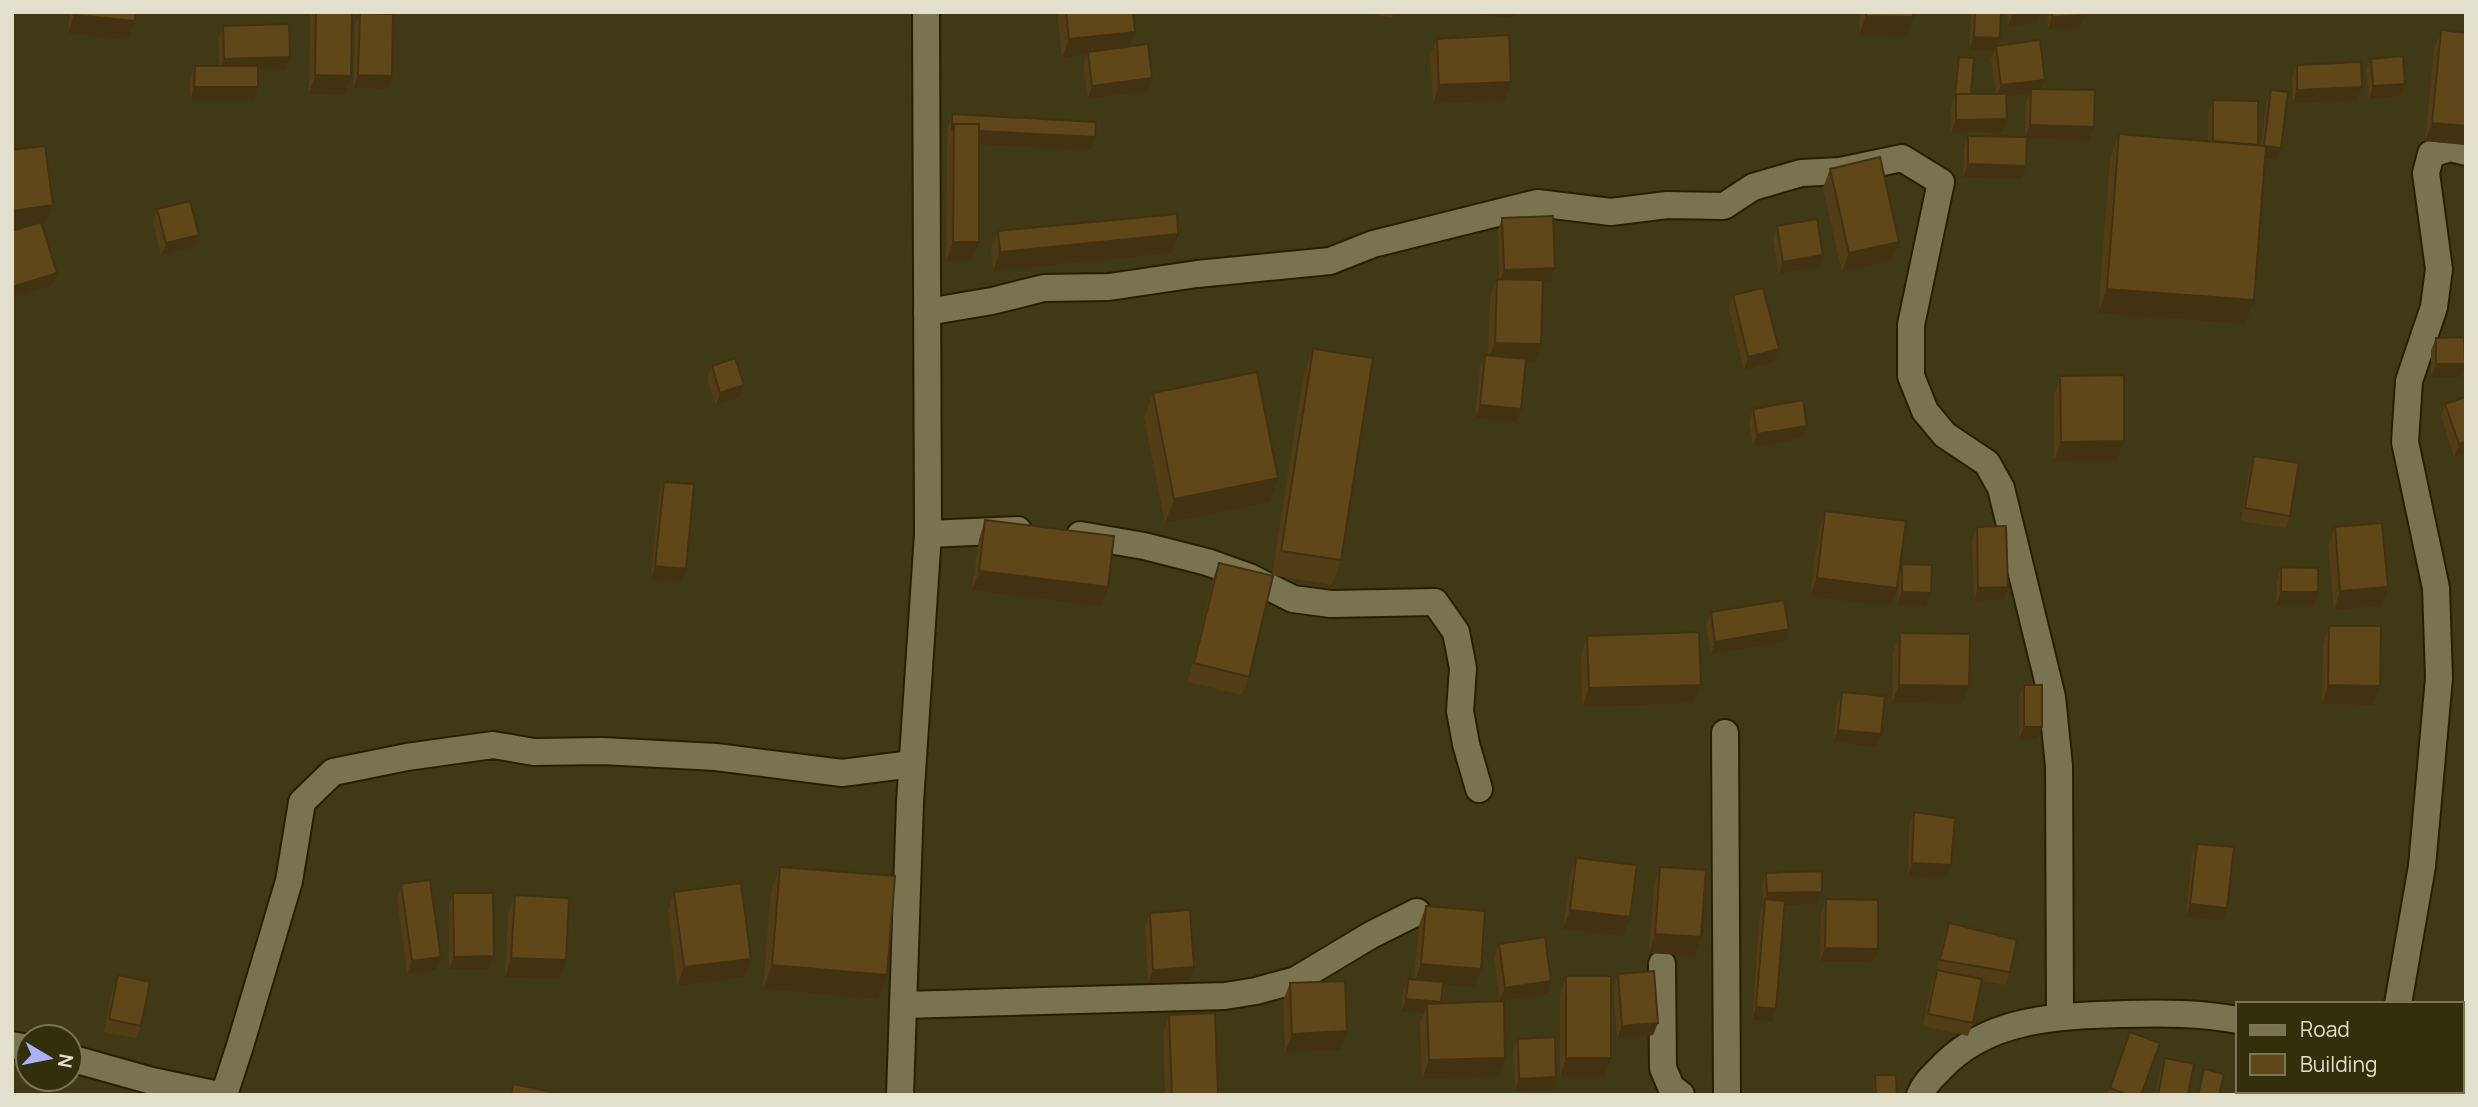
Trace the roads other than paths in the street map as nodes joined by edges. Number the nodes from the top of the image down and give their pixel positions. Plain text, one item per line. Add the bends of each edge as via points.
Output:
1 (926, 12) edge
2 (2466, 152) edge
3 (927, 312) junction
4 (928, 534) junction
5 (1725, 733) dead end
6 (912, 764) junction
7 (1479, 789) dead end
8 (1417, 912) dead end
9 (1662, 964) dead end
10 (2398, 1002) edge
11 (903, 1005) junction
12 (2060, 1016) junction
13 (2236, 1020) edge
14 (84, 1062) edge
15 (221, 1095) edge
16 (900, 1095) edge
17 (1681, 1095) edge
18 (1727, 1095) edge
19 (1920, 1095) edge

1 - 3 street
2 - 10 street via 2450,148 2431,155 2426,173 2438,269 2434,307 2409,381 2405,442 2436,588 2439,678 2421,866
3 - 4 street
3 - 12 street via 1044,288 1108,287 1330,261 1373,244 1537,203 1611,212 1667,205 1724,206 1753,187 1801,173 1840,171 1902,158 1941,182 1911,325 1911,376 1924,411 1945,435 1987,463 2001,488 2053,697 2059,766
4 - 6 street
4 - 7 street via 1051,532 1144,546 1207,562 1293,599 1331,604 1435,602 1456,632 1463,667 1460,711
5 - 18 street
6 - 11 street
6 - 15 street via 842,773 716,757 534,752 493,745 333,772 302,802 289,880
8 - 11 street via 1296,980 1256,991 1225,996
9 - 17 street via 1663,1068 1671,1087
11 - 16 street
12 - 13 street via 2203,1013
12 - 19 street via 1988,1035 1952,1056
14 - 15 street

